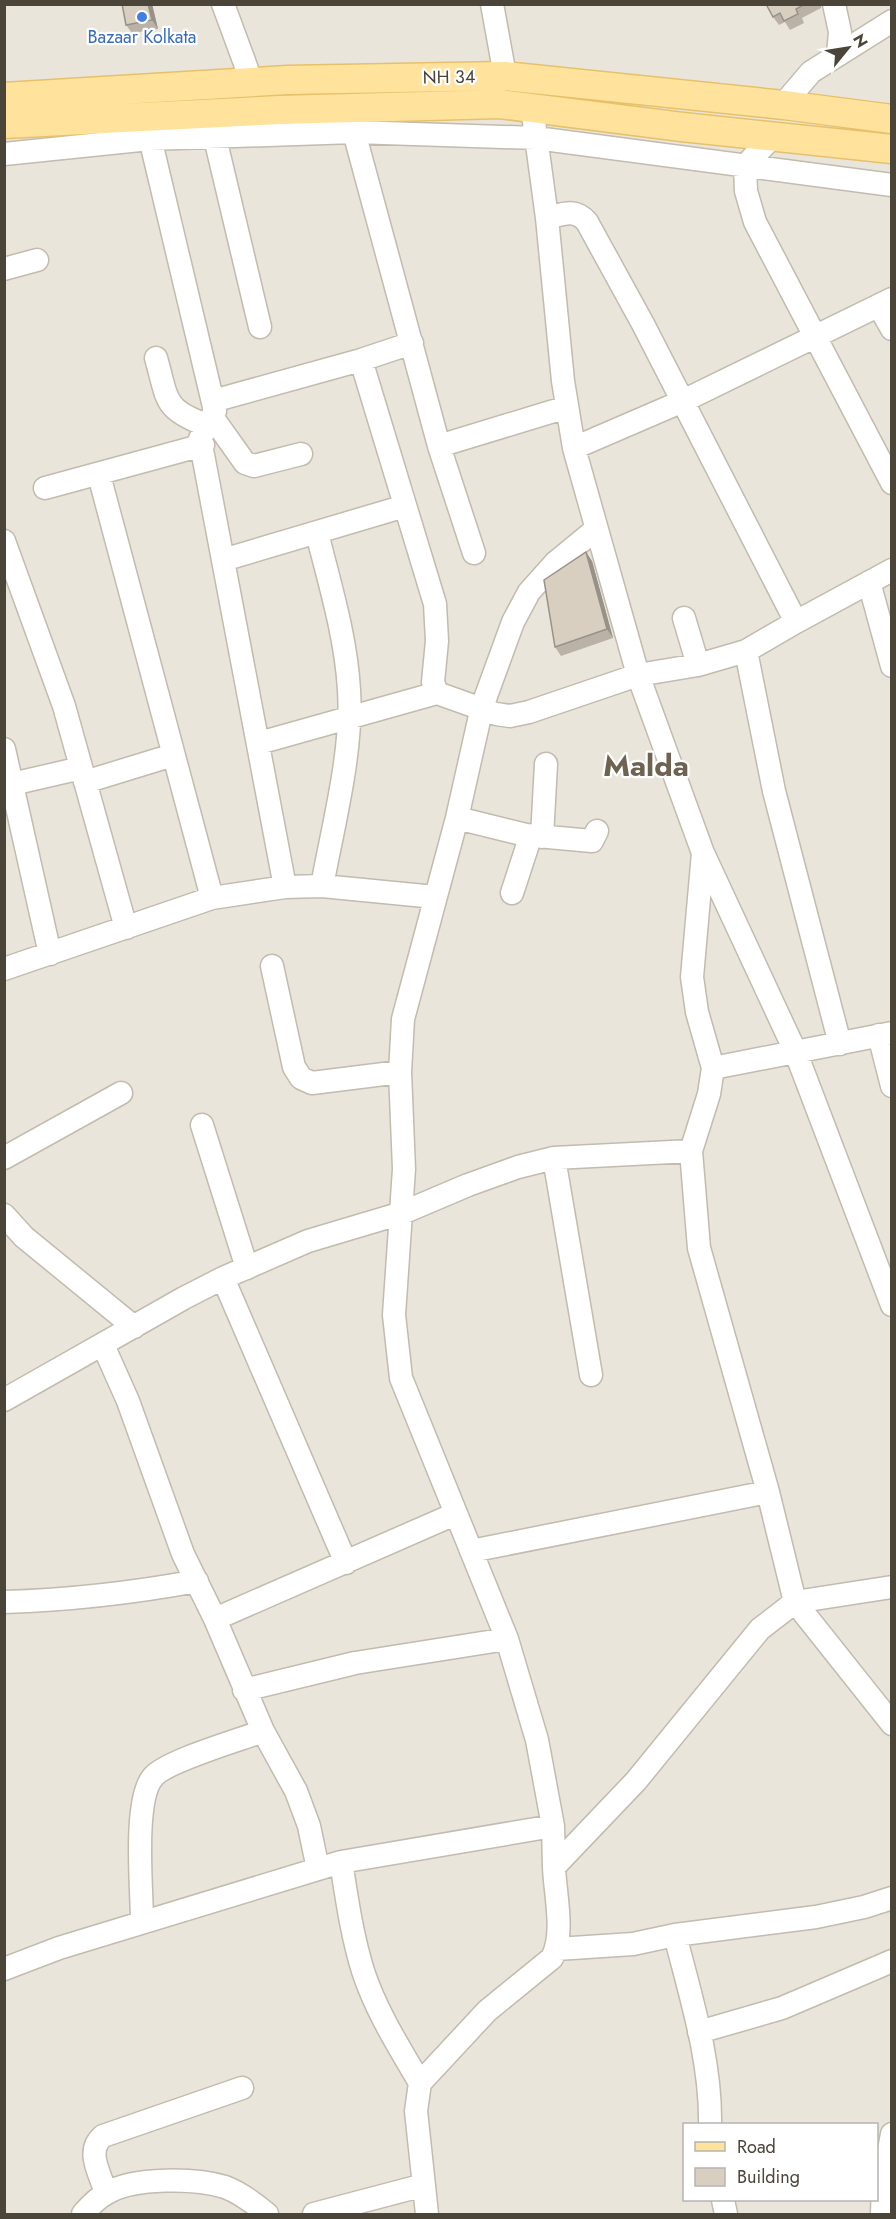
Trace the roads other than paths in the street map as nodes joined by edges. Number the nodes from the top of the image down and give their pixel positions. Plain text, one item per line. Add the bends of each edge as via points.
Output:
1 (223, 4) edge
2 (492, 4) edge
3 (834, 4) edge
4 (891, 21) edge
5 (838, 55) junction
6 (247, 69) junction
7 (504, 70) junction
8 (4, 86) edge
9 (4, 97) edge
10 (788, 99) junction
11 (531, 107) junction
12 (891, 113) edge
13 (891, 119) edge
14 (4, 124) edge
15 (148, 128) junction
16 (354, 132) junction
17 (773, 136) junction
18 (215, 138) junction
19 (536, 138) junction
20 (891, 149) edge
21 (4, 154) edge
22 (745, 166) junction
23 (891, 185) edge
24 (547, 218) junction
25 (37, 260) dead end
26 (4, 269) edge
27 (885, 303) edge
28 (260, 327) dead end
29 (891, 329) edge
30 (815, 339) junction
31 (412, 343) junction
32 (156, 358) dead end
33 (360, 360) junction
34 (683, 401) junction
35 (567, 406) junction
36 (209, 422) junction
37 (439, 446) junction
38 (573, 448) junction
39 (301, 454) dead end
40 (99, 475) junction
41 (891, 483) edge
42 (45, 488) dead end
43 (405, 506) junction
44 (596, 530) junction
45 (317, 532) junction
46 (4, 541) edge
47 (474, 553) dead end
48 (224, 560) junction
49 (891, 570) edge
50 (869, 582) junction
51 (684, 618) dead end
52 (796, 622) junction
53 (746, 651) junction
54 (698, 666) junction
55 (891, 666) edge
56 (638, 675) junction
57 (437, 693) junction
58 (482, 707) junction
59 (348, 718) junction
60 (259, 743) junction
61 (4, 749) edge
62 (173, 755) junction
63 (546, 764) dead end
64 (83, 775) junction
65 (12, 784) junction
66 (457, 818) junction
67 (597, 831) dead end
68 (534, 836) junction
69 (703, 853) junction
70 (322, 886) junction
71 (285, 887) junction
72 (512, 893) dead end
73 (435, 897) junction
74 (212, 898) junction
75 (126, 928) junction
76 (50, 954) junction
77 (272, 966) dead end
78 (4, 969) edge
79 (885, 1034) edge
80 (840, 1044) junction
81 (796, 1053) junction
82 (713, 1068) junction
83 (400, 1072) junction
84 (891, 1086) edge
85 (121, 1093) dead end
86 (202, 1125) dead end
87 (691, 1150) junction
88 (4, 1158) edge
89 (554, 1158) junction
90 (402, 1214) junction
91 (4, 1215) edge
92 (247, 1268) junction
93 (224, 1278) junction
94 (891, 1305) edge
95 (134, 1327) junction
96 (102, 1345) junction
97 (591, 1375) dead end
98 (4, 1400) edge
99 (768, 1492) junction
100 (455, 1514) junction
101 (471, 1551) junction
102 (346, 1563) junction
103 (197, 1581) junction
104 (891, 1587) edge
105 (4, 1602) edge
106 (795, 1602) junction
107 (215, 1619) junction
108 (507, 1639) junction
109 (244, 1690) junction
110 (891, 1724) edge
111 (263, 1731) junction
112 (553, 1826) junction
113 (341, 1862) junction
114 (554, 1867) junction
115 (318, 1869) junction
116 (891, 1898) edge
117 (142, 1922) junction
118 (675, 1935) junction
119 (557, 1949) junction
120 (891, 1961) edge
121 (4, 1969) edge
122 (699, 2032) junction
123 (420, 2083) junction
124 (242, 2088) dead end
125 (710, 2123) edge
126 (891, 2133) edge
127 (424, 2185) junction
128 (106, 2193) junction
129 (83, 2214) edge
130 (267, 2214) edge
131 (314, 2214) edge
132 (427, 2214) edge
133 (882, 2214) edge

1 - 6 street
2 - 7 street
3 - 5 street via 840,32
4 - 5 street
5 - 10 street via 811,72
6 - 7 street
6 - 8 street
7 - 10 street
9 - 13 main road, NH 34 via 287,80 505,76
10 - 12 street
11 - 15 main road via 500,104
11 - 17 main road
11 - 19 street
14 - 15 main road
15 - 18 street
15 - 21 street
15 - 36 street
16 - 18 street
16 - 19 street
16 - 31 street
17 - 20 main road
17 - 22 street
18 - 28 street
19 - 22 street
19 - 24 street
22 - 23 street
22 - 30 street via 746,191 755,222
24 - 34 street via 572,212 587,222
24 - 35 street
25 - 26 street
27 - 29 street
27 - 30 street
30 - 34 street
30 - 41 street
31 - 33 street
31 - 37 street
32 - 36 street via 167,399 175,412
33 - 36 street
33 - 43 street
34 - 38 street
34 - 52 street
35 - 37 street
35 - 38 street
36 - 39 street via 245,463 254,466
36 - 40 street
36 - 48 street
37 - 47 street
38 - 44 street
40 - 42 street
40 - 62 street
43 - 45 street
43 - 57 street via 435,604 433,682
44 - 56 street
44 - 58 street via 555,563 529,592 513,622
45 - 48 street
45 - 59 street via 341,629 349,691
46 - 64 street via 40,635
48 - 60 street
49 - 50 street
50 - 52 street
50 - 55 street
51 - 54 street
52 - 53 street
53 - 54 street
53 - 80 street via 774,791
54 - 56 street
56 - 58 street via 510,716
56 - 69 street
57 - 58 street
57 - 59 street
58 - 66 street
59 - 60 street
59 - 70 street via 348,739
60 - 71 street
61 - 65 street
62 - 64 street
62 - 74 street
63 - 68 street
64 - 65 street
64 - 75 street
65 - 76 street
66 - 68 street
66 - 73 street
67 - 68 street via 592,841
68 - 72 street
69 - 81 street
69 - 82 street via 692,977
70 - 71 street
70 - 73 street
71 - 74 street
73 - 83 street via 403,1019
74 - 75 street
75 - 76 street
76 - 78 street
77 - 83 street via 294,1067 301,1078 312,1083
79 - 80 street
79 - 84 street
80 - 81 street
81 - 82 street
81 - 94 street
82 - 87 street
83 - 90 street
85 - 88 street
86 - 92 street
87 - 89 street
87 - 99 street via 699,1248
89 - 90 street via 468,1185
89 - 97 street
90 - 92 street via 308,1241
90 - 100 street via 394,1315 401,1378
91 - 95 street
92 - 93 street
93 - 95 street
93 - 102 street
95 - 96 street
96 - 98 street
96 - 103 street via 128,1401 183,1554
99 - 101 street
99 - 106 street
100 - 101 street
100 - 102 street
101 - 108 street
102 - 107 street
103 - 105 street via 72,1600
103 - 107 street
104 - 106 street
106 - 110 street
106 - 114 street via 760,1629 636,1781
107 - 109 street
108 - 109 street via 356,1663
108 - 112 street via 537,1740
109 - 111 street
111 - 115 street via 296,1791 309,1826
111 - 117 street via 170,1766 154,1776 145,1790 141,1817
112 - 113 street
112 - 114 street
113 - 115 street
113 - 123 street via 363,1972 381,2016
114 - 119 street
115 - 117 street
116 - 118 street via 816,1917
117 - 121 street
118 - 119 street via 633,1944
118 - 122 street
119 - 123 street via 540,1970 487,2011
120 - 122 street via 782,2008
122 - 125 street via 709,2089
123 - 127 street via 416,2111
124 - 128 street via 103,2136 95,2143 93,2152
126 - 133 street
127 - 131 street
127 - 132 street
128 - 129 street
128 - 130 street via 134,2184 195,2181 225,2188 251,2200

